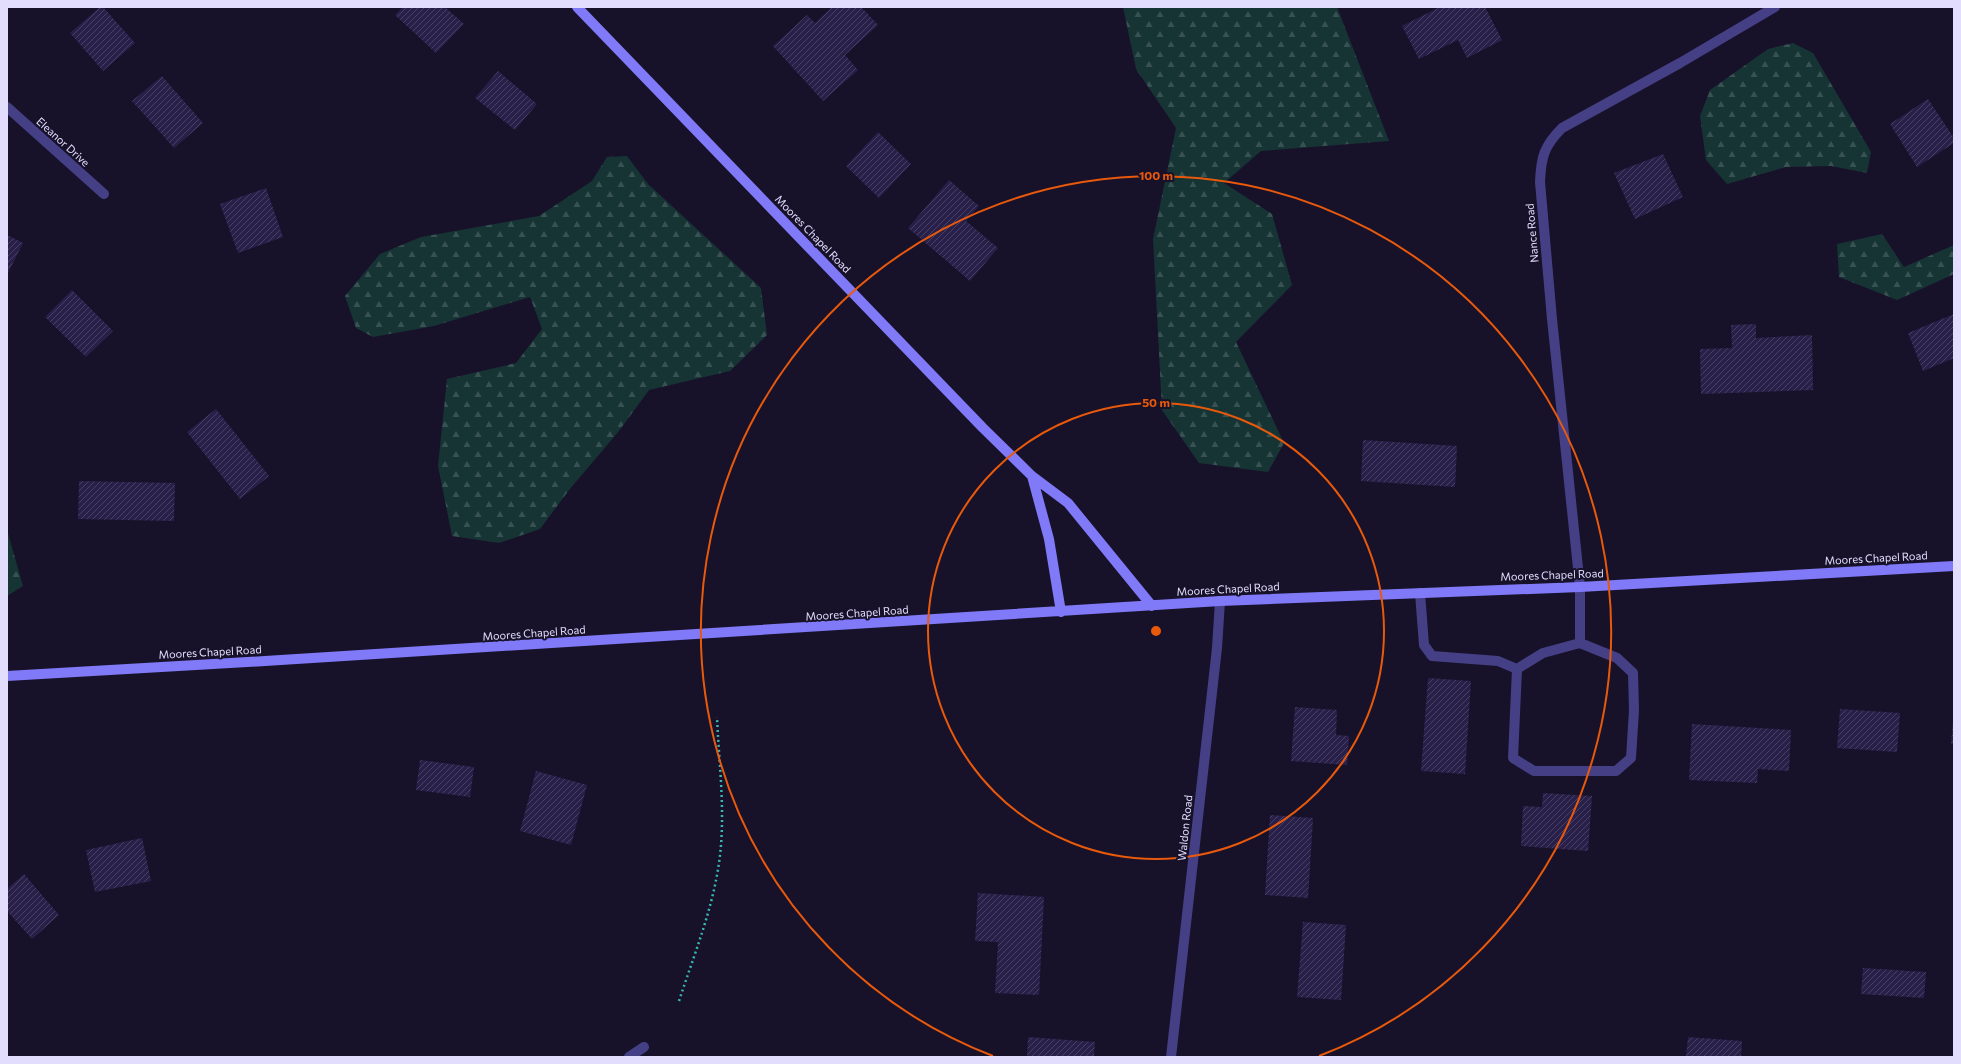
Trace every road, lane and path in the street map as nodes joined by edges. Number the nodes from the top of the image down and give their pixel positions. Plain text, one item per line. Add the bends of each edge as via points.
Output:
1 (577, 7) edge
2 (1775, 7) edge
3 (7, 107) edge
4 (104, 194) dead end
5 (1032, 476) junction
6 (1954, 566) edge
7 (1580, 587) junction
8 (1420, 593) junction
9 (1220, 602) junction
10 (1152, 606) junction
11 (1061, 612) junction
12 (1580, 643) junction
13 (1517, 669) junction
14 (7, 676) edge
15 (717, 717) dead end
16 (679, 1001) dead end
17 (644, 1047) dead end
18 (629, 1057) edge
19 (1171, 1057) edge

1 - 5 main road, Moores Chapel Road
2 - 7 street, Nance Road via 1562,128 1550,140 1541,160 1540,182 1552,319
3 - 4 street, Eleanor Drive
5 - 10 main road, Moores Chapel Road via 1068,503
5 - 11 main road, Moores Chapel Road via 1049,539
6 - 7 main road, Moores Chapel Road
7 - 8 main road, Moores Chapel Road
7 - 12 street, Nance Road
8 - 9 main road, Moores Chapel Road
8 - 13 street via 1424,645 1432,656 1498,661
9 - 10 main road, Moores Chapel Road
9 - 19 street, Waldon Road
10 - 11 main road, Moores Chapel Road
11 - 14 main road, Moores Chapel Road
12 - 13 street via 1543,653
12 - 13 street via 1617,658 1633,673 1631,758 1616,772 1534,771 1513,758
15 - 16 path via 722,818 720,862 713,900
17 - 18 street

